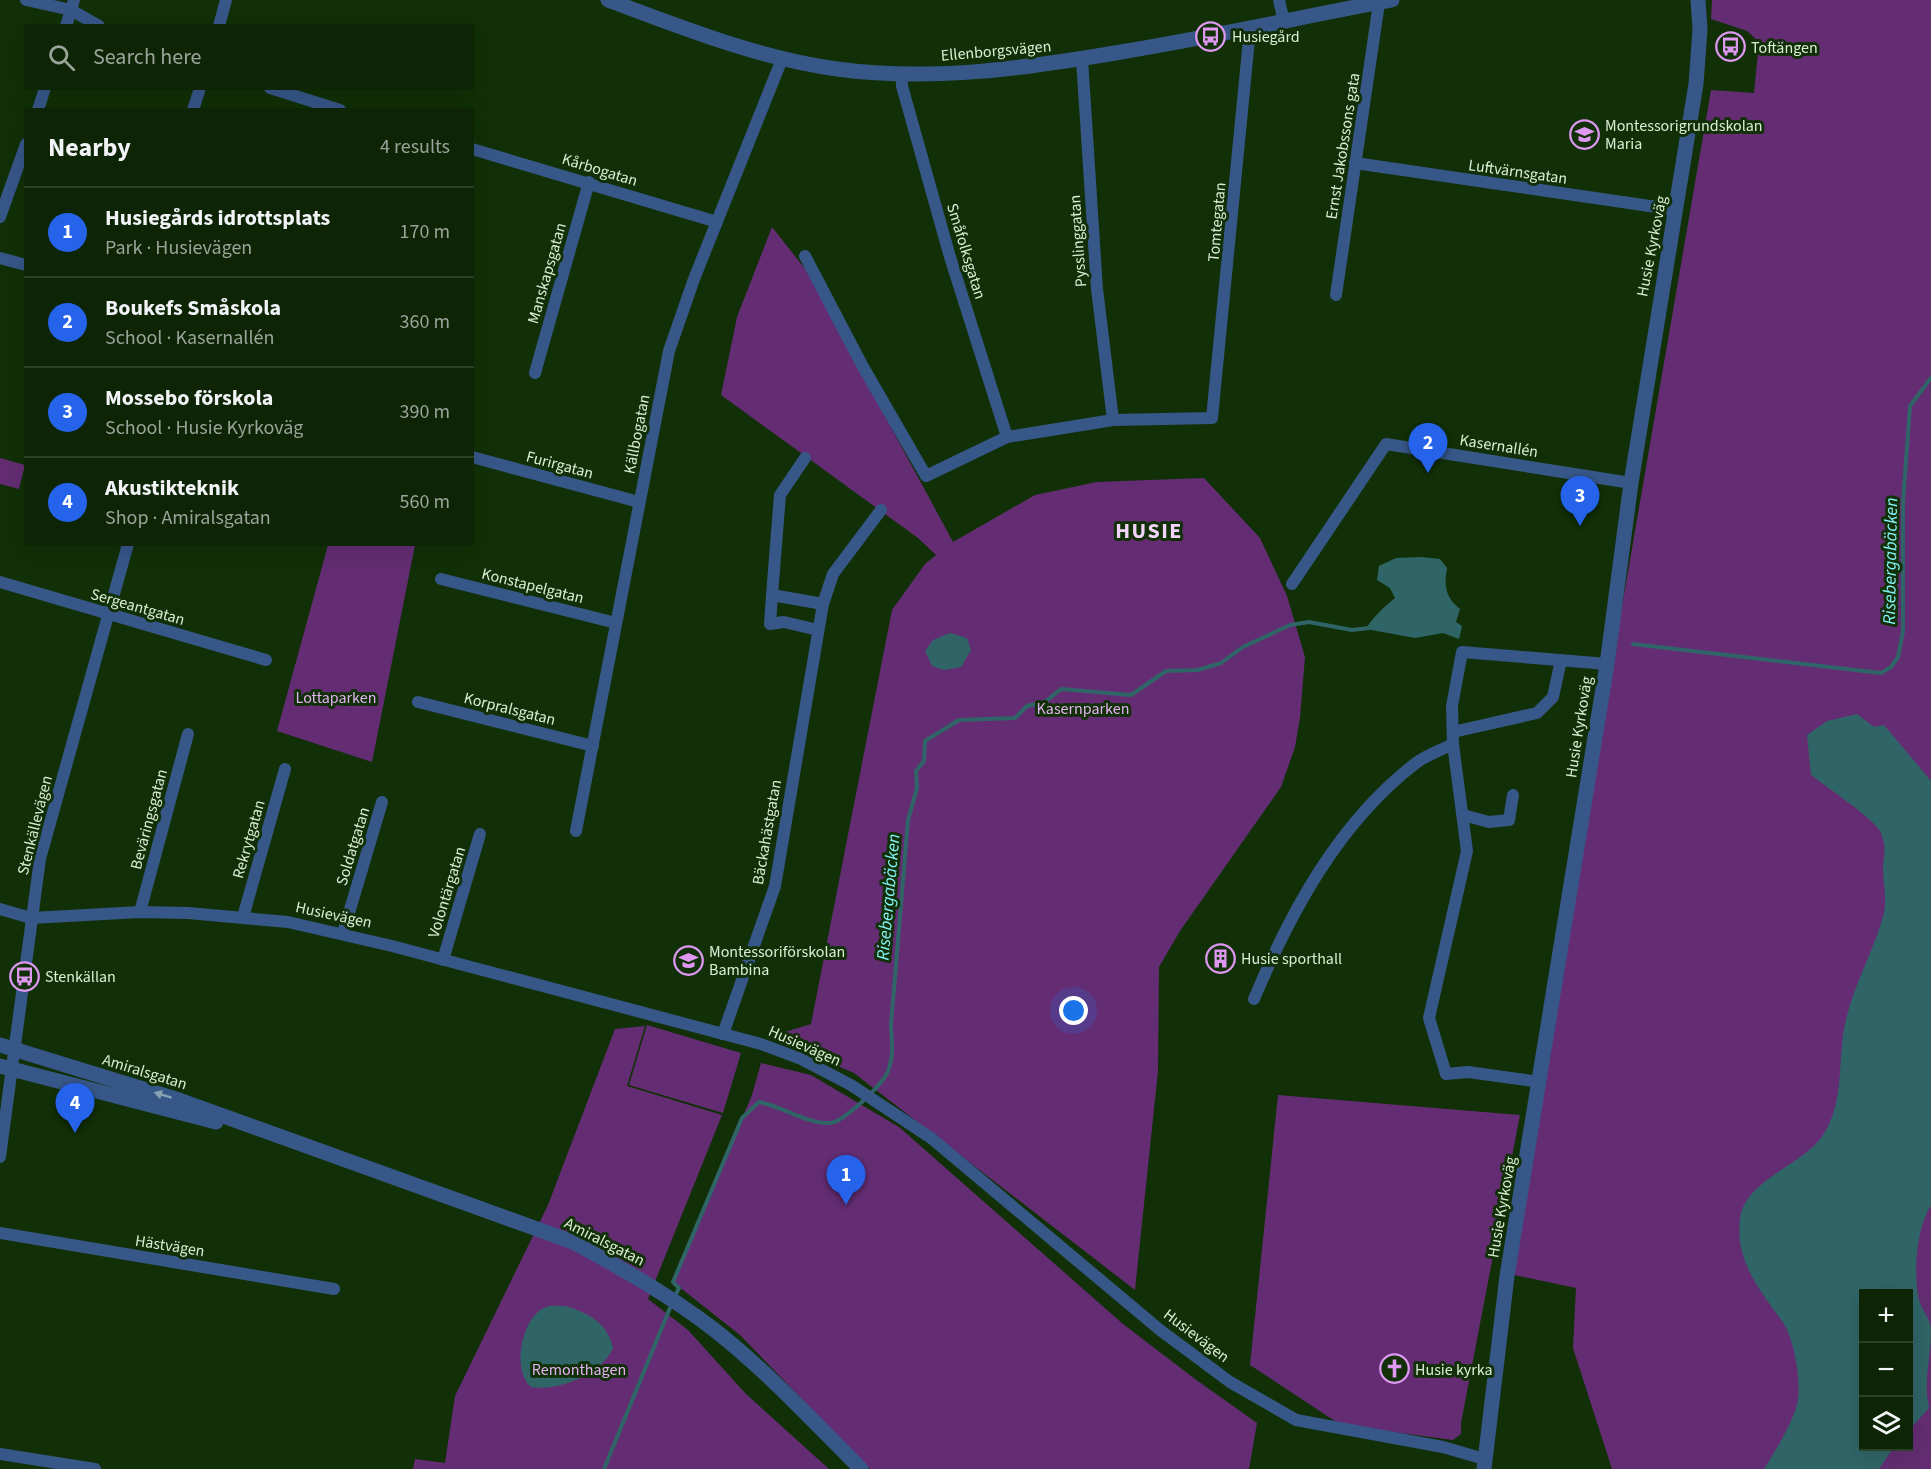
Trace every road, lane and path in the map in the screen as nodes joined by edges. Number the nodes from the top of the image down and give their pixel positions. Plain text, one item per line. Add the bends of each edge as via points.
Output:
1 (26, 0) edge
2 (226, 0) edge
3 (608, 0) edge
4 (1280, 0) edge
5 (1698, 0) edge
6 (1385, 1) edge
7 (73, 5) edge
8 (1284, 22) junction
9 (67, 24) edge
10 (97, 24) edge
11 (220, 24) edge
12 (1250, 29) junction
13 (782, 59) junction
14 (1082, 59) junction
15 (902, 74) junction
16 (44, 90) edge
17 (199, 90) edge
18 (276, 90) edge
19 (39, 108) edge
20 (194, 108) edge
21 (334, 108) edge
22 (24, 150) edge
23 (474, 150) edge
24 (1355, 163) junction
25 (589, 183) junction
26 (1677, 210) junction
27 (0, 217) edge
28 (717, 222) junction
29 (805, 256) dead end
30 (0, 258) edge
31 (24, 264) edge
32 (1336, 295) dead end
33 (534, 373) dead end
34 (1113, 420) junction
35 (1007, 437) junction
36 (474, 458) edge
37 (806, 458) dead end
38 (1631, 483) junction
39 (639, 502) junction
40 (881, 510) dead end
41 (127, 546) edge
42 (441, 579) dead end
43 (0, 582) edge
44 (1293, 584) dead end
45 (772, 596) junction
46 (823, 604) junction
47 (108, 616) junction
48 (616, 622) junction
49 (818, 630) junction
50 (266, 660) dead end
51 (1562, 660) junction
52 (1607, 664) junction
53 (418, 702) dead end
54 (188, 734) dead end
55 (1453, 738) junction
56 (593, 746) junction
57 (285, 770) dead end
58 (1513, 795) dead end
59 (382, 802) dead end
60 (1463, 815) junction
61 (576, 831) dead end
62 (480, 834) dead end
63 (0, 909) edge
64 (140, 912) junction
65 (243, 917) junction
66 (31, 918) junction
67 (343, 933) junction
68 (443, 960) junction
69 (1254, 999) dead end
70 (723, 1034) junction
71 (7, 1047) edge
72 (6, 1067) edge
73 (1540, 1082) junction
74 (278, 1136) junction
75 (0, 1156) edge
76 (0, 1233) edge
77 (334, 1289) dead end
78 (0, 1454) edge
79 (1484, 1464) edge
80 (95, 1469) edge
81 (861, 1469) edge

1 - 7 street
2 - 11 street
3 - 13 street, Ellenborgsvägen
4 - 8 street
5 - 26 street, Husie Kyrkoväg via 1698,60
6 - 8 street, Ellenborgsvägen
6 - 24 street, Ernst Jakobssons gata
7 - 9 street
7 - 10 street
8 - 12 street, Ellenborgsvägen
12 - 14 street, Ellenborgsvägen
12 - 34 street, Tomtegatan via 1212,418
13 - 15 street, Ellenborgsvägen
13 - 28 street, Källbogatan
14 - 15 street, Ellenborgsvägen via 989,71
14 - 34 street, Pysslinggatan via 1096,289
15 - 35 street, Småfolksgatan via 902,86 950,257
16 - 19 street
17 - 20 street
18 - 21 street
22 - 27 street
23 - 25 street, Kårbogatan
24 - 26 street, Luftvärnsgatan
24 - 32 street, Ernst Jakobssons gata
25 - 28 street, Kårbogatan
25 - 33 street, Manskapsgatan
26 - 38 street, Husie Kyrkoväg
28 - 39 street, Källbogatan via 669,351
29 - 35 street via 926,476
30 - 31 street
34 - 35 street
36 - 39 street, Furirgatan
37 - 45 street via 780,495
38 - 44 street, Kasernallén via 1386,444
38 - 52 street, Husie Kyrkoväg
39 - 48 street, Källbogatan
40 - 46 street, Bäckahästgatan via 833,574
41 - 47 street, Stenkällevägen
42 - 48 street, Konstapelgatan
43 - 47 street, Sergeantgatan
45 - 46 street
45 - 49 street via 770,624 784,622
46 - 49 street, Bäckahästgatan
47 - 50 street, Sergeantgatan
47 - 66 street, Stenkällevägen via 40,859
48 - 56 street, Källbogatan
49 - 70 street, Bäckahästgatan via 775,886
51 - 52 street
51 - 55 street via 1553,697 1537,712
51 - 55 street via 1462,652 1452,706
52 - 73 street, Husie Kyrkoväg
53 - 56 street, Korpralsgatan
54 - 64 street, Beväringsgatan
55 - 60 street
55 - 69 street via 1417,762 1335,846 1271,958
56 - 61 street, Källbogatan
57 - 65 street, Rekrytgatan
58 - 60 street via 1509,820 1489,822
59 - 67 street, Soldatgatan
60 - 73 street via 1467,851 1430,1018 1446,1074 1468,1072
62 - 68 street, Volontärgatan
63 - 66 street, Husievägen
64 - 65 street, Husievägen
64 - 66 street, Husievägen
65 - 67 street, Husievägen
66 - 71 street, Stenkällevägen
67 - 68 street, Husievägen
68 - 70 street, Husievägen
70 - 79 street, Husievägen via 801,1059 884,1105 931,1138 1134,1310 1230,1382 1296,1420 1443,1447
71 - 72 street, Stenkällevägen
74 -> 71 street, Amiralsgatan via 179,1100
72 - 74 street, Amiralsgatan via 175,1113
72 - 75 street, Stenkällevägen
73 - 79 street, Husie Kyrkoväg via 1507,1276
74 - 81 street, Amiralsgatan via 573,1242 648,1284 739,1351
76 - 77 street, Hästvägen
78 - 80 street

